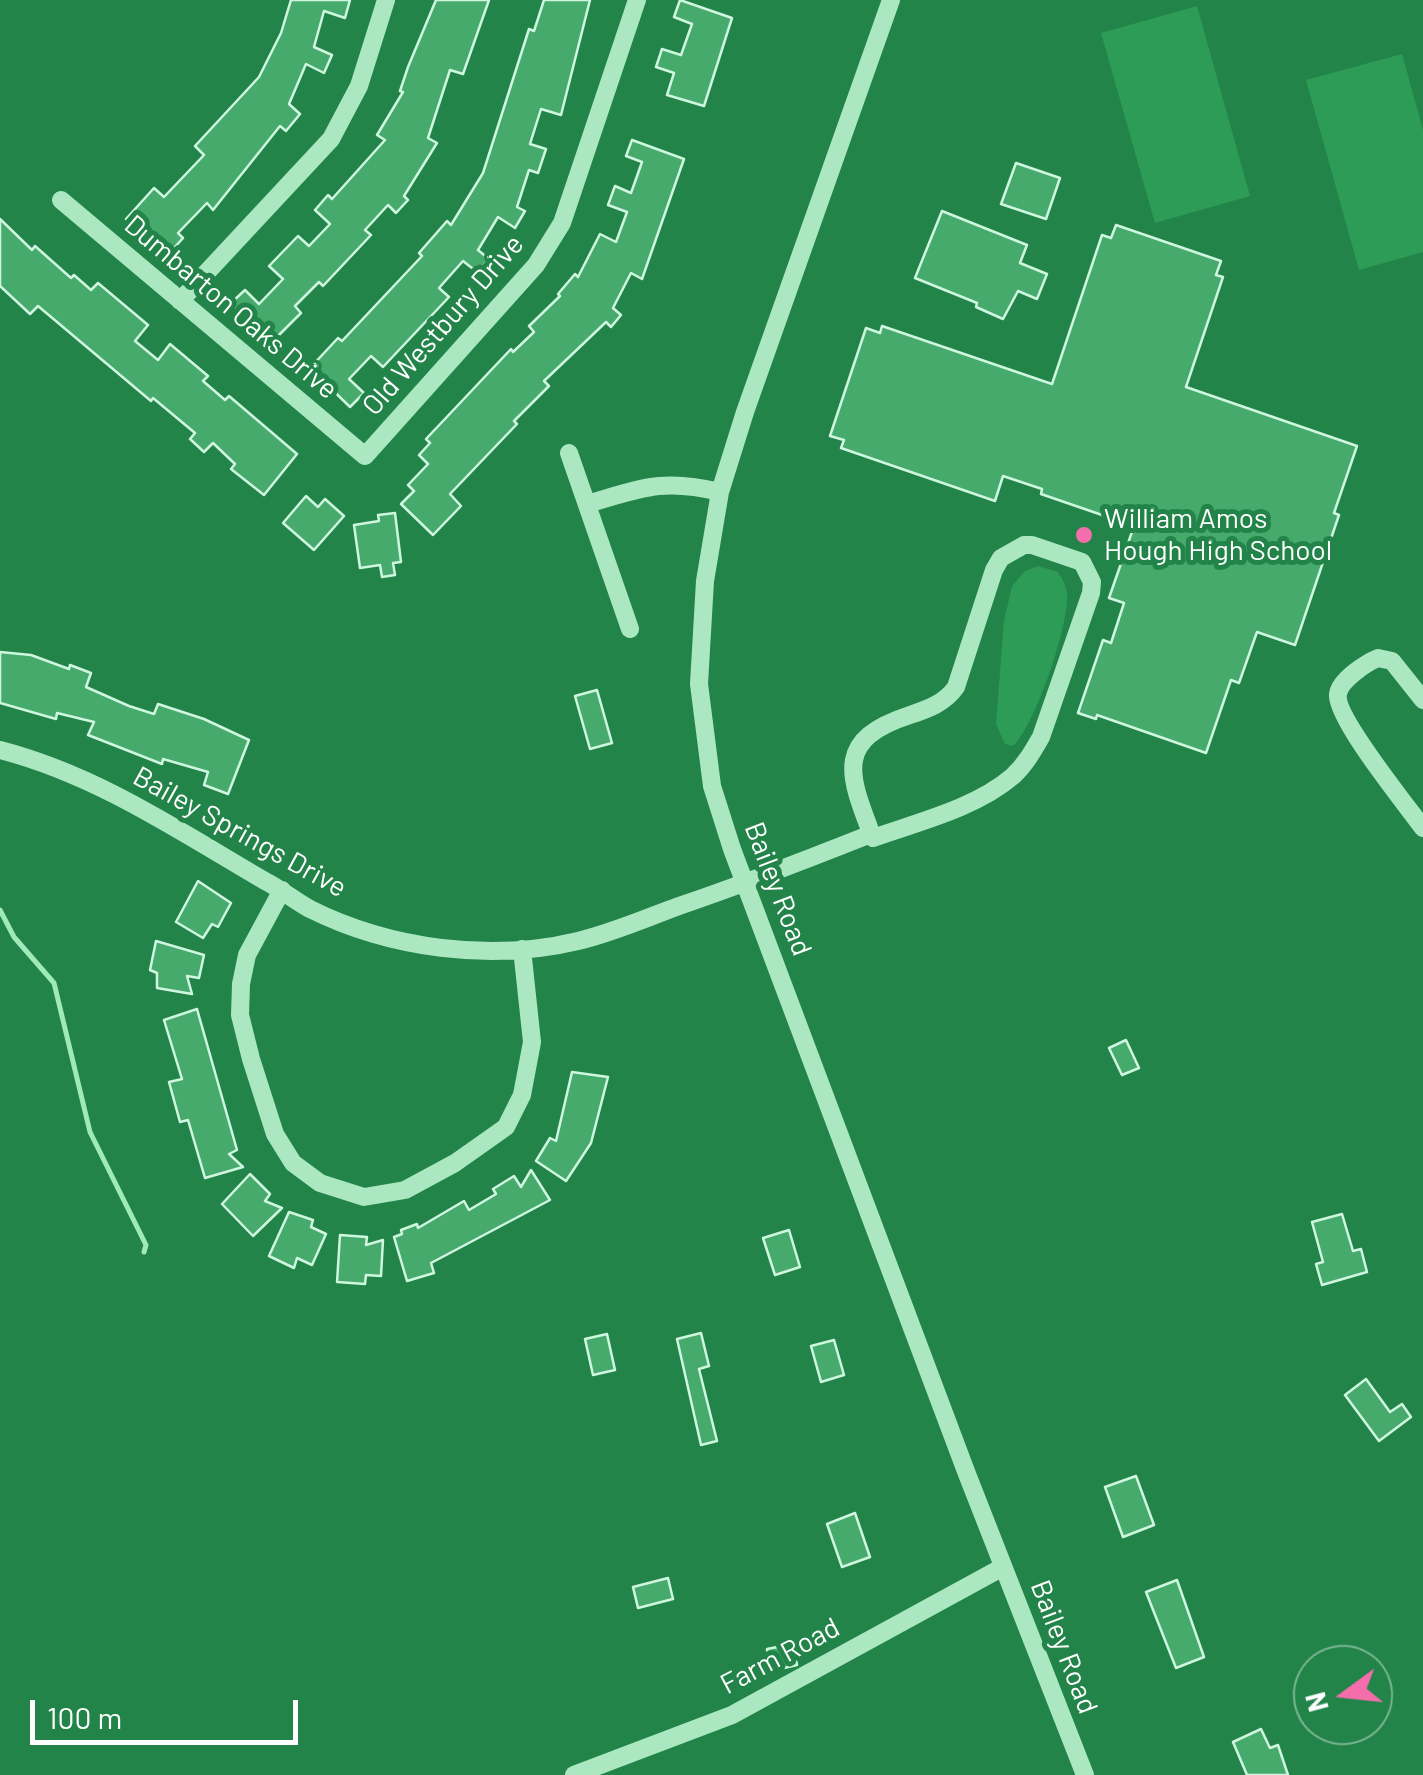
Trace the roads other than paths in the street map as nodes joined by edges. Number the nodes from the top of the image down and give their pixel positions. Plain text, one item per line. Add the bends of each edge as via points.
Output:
1 (386, 0) edge
2 (637, 0) edge
3 (891, 0) edge
4 (61, 200) dead end
5 (180, 301) junction
6 (569, 453) dead end
7 (365, 456) joint
8 (720, 492) junction
9 (586, 504) junction
10 (630, 629) dead end
11 (1423, 700) edge
12 (0, 750) edge
13 (1423, 828) edge
14 (872, 834) junction
15 (746, 883) junction
16 (282, 890) junction
17 (522, 949) junction
18 (1003, 1567) junction
19 (574, 1775) edge
20 (1084, 1775) edge

1 - 5 street via 359,86 331,139
2 - 7 street, Old Westbury Drive via 562,223 536,265
3 - 8 street, Bailey Road
4 - 5 street, Dumbarton Oaks Drive
5 - 7 street, Dumbarton Oaks Drive
6 - 9 street
8 - 9 street via 672,483
8 - 15 street, Bailey Road via 705,582 700,684 712,786
9 - 10 street
11 - 13 street via 1392,660 1378,658 1341,685 1337,698
12 - 16 street, Bailey Springs Drive via 103,786
14 - 14 street, Bailey Springs Drive via 990,791 1029,758 1092,593 1082,562 1032,545 1001,558 951,695 874,729 860,745 855,781
14 - 15 street, Bailey Springs Drive
15 - 17 street, Bailey Springs Drive via 579,941
15 - 18 street, Bailey Road
16 - 17 street, Bailey Springs Drive via 371,932 425,945
16 - 17 street via 244,970 240,1015 251,1058 275,1134 293,1163 320,1183 364,1197 405,1190 506,1127 522,1095 532,1042
18 - 19 street, Farm Road via 732,1715
18 - 20 street, Bailey Road

